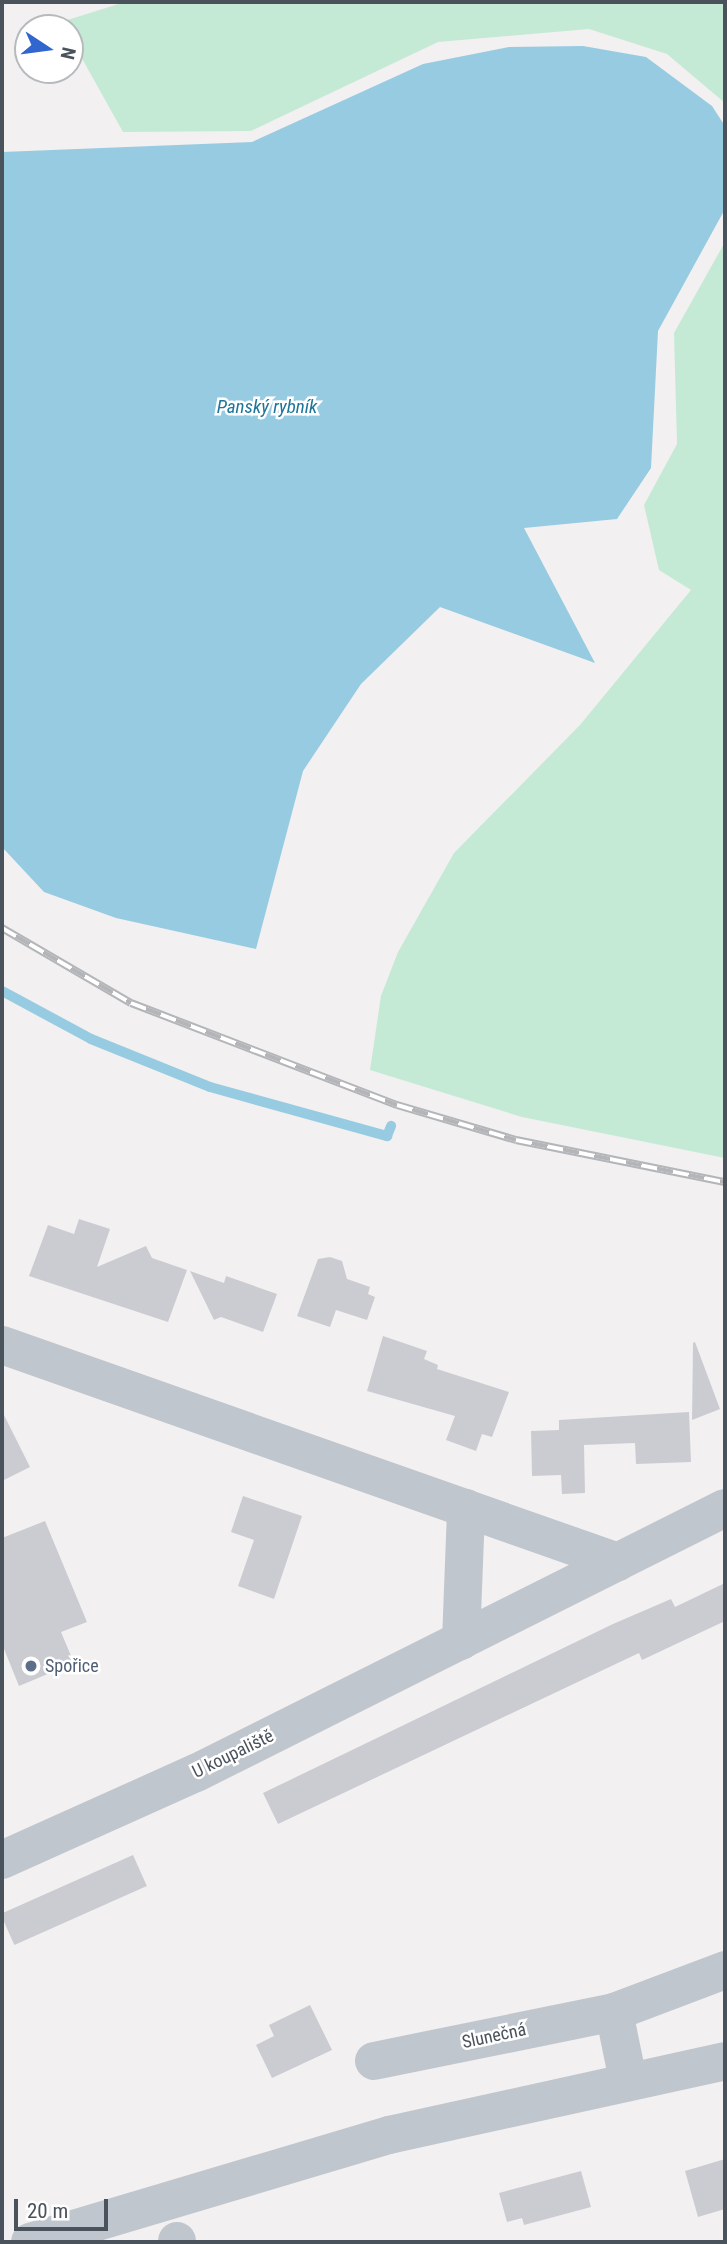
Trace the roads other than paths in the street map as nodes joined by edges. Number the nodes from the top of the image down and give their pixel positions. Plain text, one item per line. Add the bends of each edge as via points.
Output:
1 (2, 1345) edge
2 (466, 1508) junction
3 (725, 1508) edge
4 (618, 1562) junction
5 (461, 1641) junction
6 (2, 1860) edge
7 (725, 1970) edge
8 (614, 2012) junction
9 (374, 2061) dead end
10 (725, 2061) edge
11 (628, 2080) junction
12 (30, 2242) edge

1 - 2 street
2 - 4 street
2 - 5 street
3 - 4 street, U koupaliště
4 - 5 street, U koupaliště
5 - 6 street, U koupaliště via 196,1773
7 - 8 street, Slunečná
8 - 9 street, Slunečná
8 - 11 street
10 - 11 street
11 - 12 street via 389,2135

